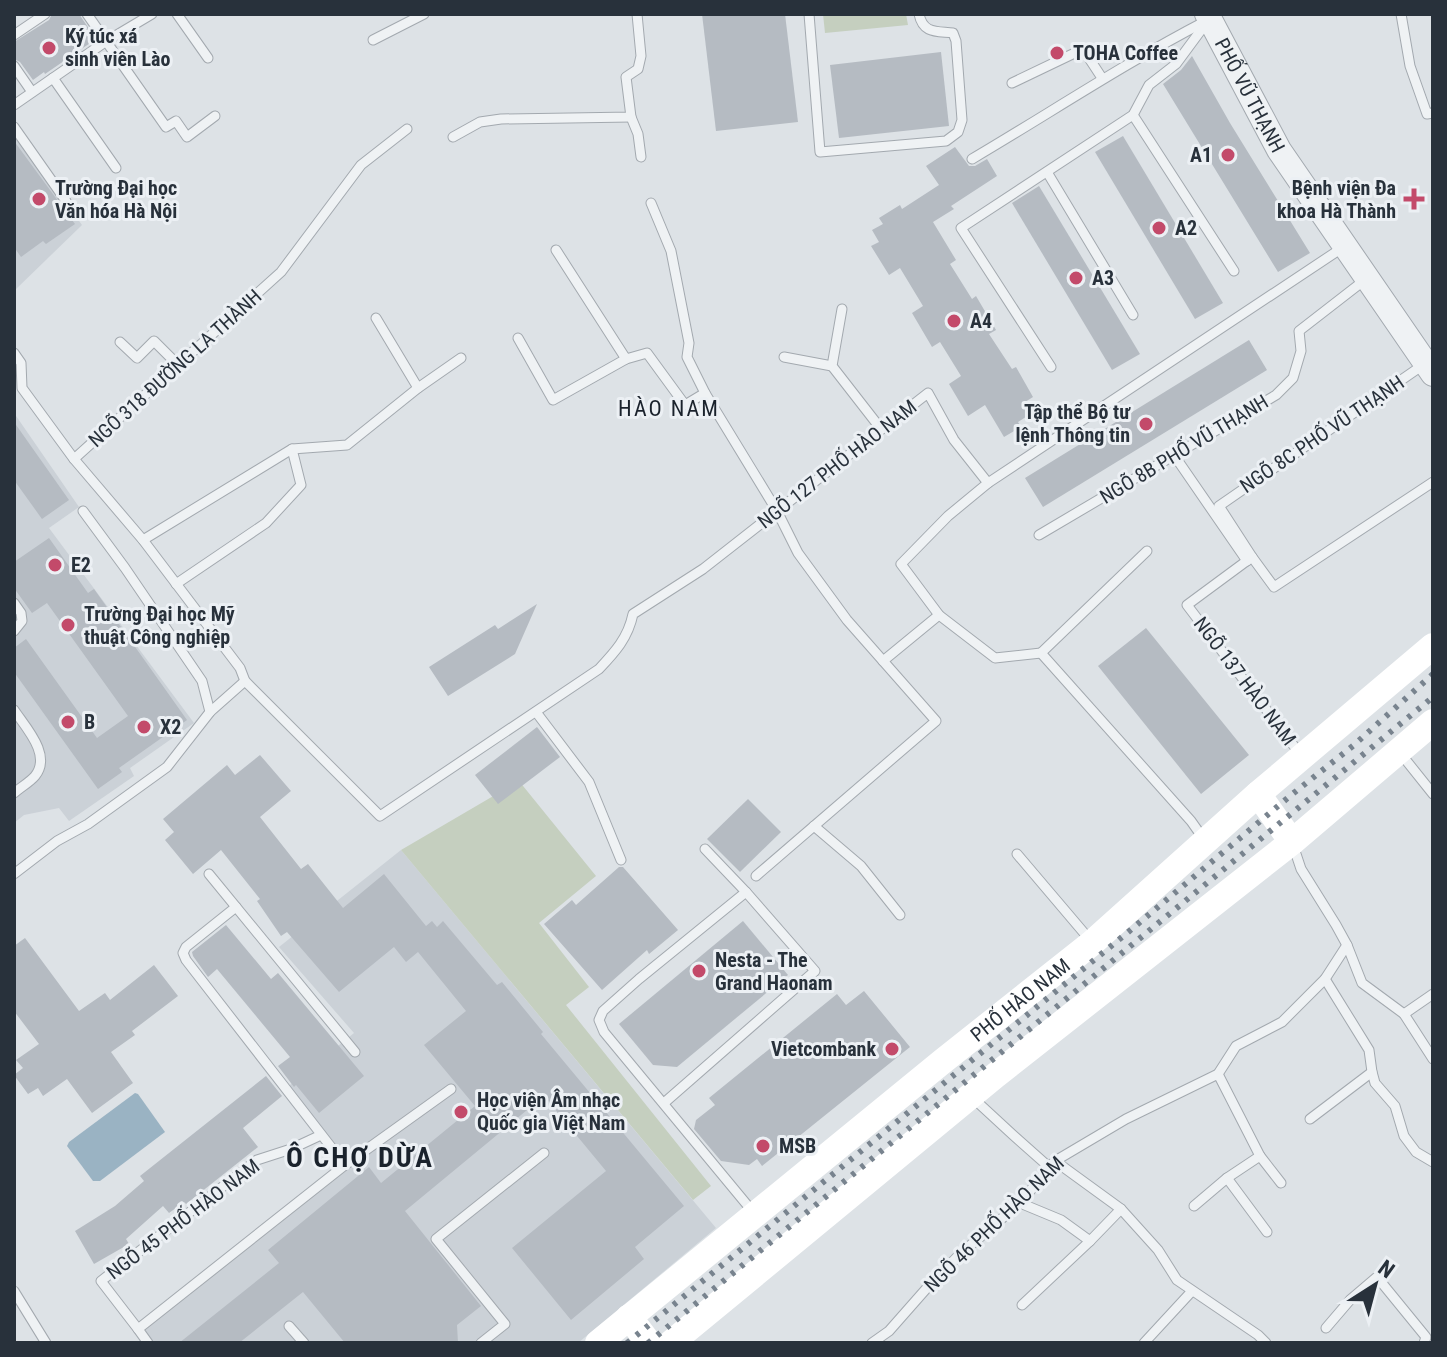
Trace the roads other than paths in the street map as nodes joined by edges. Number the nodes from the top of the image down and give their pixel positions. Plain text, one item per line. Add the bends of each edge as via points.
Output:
1 (45, 14) edge
2 (87, 14) edge
3 (152, 14) edge
4 (177, 14) edge
5 (424, 14) edge
6 (637, 14) edge
7 (809, 14) edge
8 (919, 14) edge
9 (1401, 14) edge
10 (1208, 17) edge
11 (14, 35) edge
12 (373, 40) dead end
13 (105, 42) junction
14 (208, 58) dead end
15 (14, 66) edge
16 (53, 78) junction
17 (1102, 78) junction
18 (1012, 83) dead end
19 (32, 92) junction
20 (14, 105) edge
21 (1433, 113) edge
22 (1133, 115) junction
23 (215, 116) dead end
24 (631, 117) junction
25 (14, 127) edge
26 (407, 129) dead end
27 (453, 137) dead end
28 (641, 157) dead end
29 (972, 159) dead end
30 (116, 168) dead end
31 (1047, 172) junction
32 (66, 201) dead end
33 (651, 203) dead end
34 (1345, 246) junction
35 (556, 250) dead end
36 (1234, 271) dead end
37 (1367, 279) junction
38 (842, 309) dead end
39 (1133, 315) dead end
40 (376, 318) dead end
41 (518, 338) dead end
42 (120, 342) dead end
43 (14, 353) edge
44 (784, 357) dead end
45 (461, 358) dead end
46 (626, 359) junction
47 (177, 364) junction
48 (832, 366) junction
49 (1051, 367) dead end
50 (1430, 368) edge
51 (418, 388) junction
52 (705, 393) junction
53 (881, 429) junction
54 (292, 449) junction
55 (1174, 455) junction
56 (74, 459) junction
57 (1433, 482) edge
58 (988, 483) junction
59 (83, 511) dead end
60 (777, 511) junction
61 (1039, 535) dead end
62 (143, 540) junction
63 (1147, 551) dead end
64 (1250, 559) junction
65 (176, 584) junction
66 (14, 603) edge
67 (939, 615) junction
68 (14, 631) edge
69 (1433, 646) edge
70 (1041, 653) junction
71 (883, 661) junction
72 (245, 681) junction
73 (14, 710) edge
74 (210, 712) junction
75 (536, 712) junction
76 (1433, 722) edge
77 (1399, 751) junction
78 (1302, 756) junction
79 (14, 793) edge
80 (1258, 794) junction
81 (1433, 794) edge
82 (814, 826) junction
83 (1205, 841) junction
84 (1292, 842) junction
85 (705, 849) dead end
86 (1017, 854) dead end
87 (621, 860) dead end
88 (14, 874) edge
89 (209, 874) dead end
90 (756, 876) dead end
91 (746, 892) junction
92 (236, 907) junction
93 (900, 915) dead end
94 (1092, 943) junction
95 (1347, 945) junction
96 (1325, 979) junction
97 (1433, 994) edge
98 (1404, 1014) junction
99 (355, 1052) dead end
100 (1433, 1059) edge
101 (943, 1061) junction
102 (1372, 1072) junction
103 (1218, 1074) junction
104 (451, 1089) dead end
105 (972, 1096) junction
106 (664, 1103) junction
107 (1310, 1119) dead end
108 (321, 1135) junction
109 (544, 1153) dead end
110 (1260, 1156) junction
111 (1432, 1160) edge
112 (1052, 1164) junction
113 (345, 1165) junction
114 (1227, 1178) junction
115 (1281, 1183) dead end
116 (1020, 1203) junction
117 (1194, 1206) dead end
118 (1121, 1209) junction
119 (756, 1215) junction
120 (1267, 1232) dead end
121 (1090, 1241) junction
122 (14, 1291) edge
123 (1192, 1291) junction
124 (1022, 1305) dead end
125 (629, 1317) junction
126 (289, 1326) dead end
127 (1326, 1328) dead end
128 (138, 1329) junction
129 (876, 1342) edge
130 (46, 1343) edge
131 (148, 1343) edge
132 (304, 1343) edge
133 (481, 1343) edge
134 (598, 1343) edge
135 (649, 1343) edge
136 (671, 1343) edge
137 (1144, 1343) edge
138 (1266, 1343) edge
139 (1424, 1343) edge

1 - 11 lane
2 - 13 lane
3 - 13 lane
4 - 14 lane
5 - 12 lane
6 - 24 lane via 641,56 638,69 626,77
7 - 8 lane via 820,152 946,141 958,132 962,120 956,41 953,33 926,27
9 - 21 lane via 1410,66 1427,114
10 - 17 lane
10 - 22 lane via 1176,64 1149,85
10 - 34 street, PHỐ VŨ THẠNH via 1279,150
13 - 16 lane
13 - 23 lane via 166,127 176,121 187,137
15 - 19 lane
16 - 19 lane
16 - 30 lane
17 - 18 lane via 1083,49
17 - 29 lane
19 - 20 lane
22 - 31 lane
22 - 36 lane
24 - 27 lane via 501,119 480,122
24 - 28 lane
25 - 32 lane
26 - 47 lane, NGÕ 318 ĐƯỜNG LA THÀNH via 361,165 281,272
31 - 39 lane
31 - 49 lane via 961,228
33 - 52 lane via 671,251 689,343 687,357
34 - 37 street, PHỐ VŨ THẠNH
34 - 58 lane
35 - 46 lane
37 - 50 street, PHỐ VŨ THẠNH
37 - 55 lane, NGÕ 8B PHỐ VŨ THẠNH via 1299,331 1301,351 1293,378 1276,395
38 - 48 lane
40 - 51 lane
41 - 46 lane via 553,400
42 - 47 lane via 137,358 154,341
43 - 56 lane via 21,363 22,388
44 - 48 lane
45 - 51 lane
46 - 52 lane via 647,353 685,405
47 - 56 lane, NGÕ 318 ĐƯỜNG LA THÀNH
48 - 53 lane
50 - 64 lane, NGÕ 8C PHỐ VŨ THẠNH via 1219,506
51 - 54 lane via 347,445
52 - 60 lane
53 - 58 lane, NGÕ 127 PHỐ HÀO NAM via 928,393 954,440
53 - 60 lane, NGÕ 127 PHỐ HÀO NAM
54 - 62 lane
54 - 65 lane via 301,485 266,523
55 - 61 lane, NGÕ 8B PHỐ VŨ THẠNH
55 - 64 lane
56 - 62 lane, NGÕ 318 ĐƯỜNG LA THÀNH
57 - 64 lane via 1274,587
58 - 67 lane via 901,564
59 - 74 lane via 202,681
60 - 71 lane via 798,553
60 - 75 lane, NGÕ 127 PHỐ HÀO NAM via 703,569 633,614 622,644 599,669
62 - 65 lane, NGÕ 318 ĐƯỜNG LA THÀNH
63 - 70 lane
64 - 78 lane, NGÕ 137 HÀO NAM via 1187,605
65 - 72 lane, NGÕ 318 ĐƯỜNG LA THÀNH
66 - 68 lane via 22,621
67 - 70 lane via 995,658
67 - 71 lane
69 - 78 main road, PHỐ HÀO NAM
70 - 83 lane
71 - 82 lane via 936,721
72 - 74 lane
72 - 75 lane, NGÕ 127 PHỐ HÀO NAM via 380,816
73 - 79 lane via 42,760 36,775
74 - 88 lane via 167,767
75 - 87 lane via 589,782
76 - 77 main road
77 - 81 lane
77 - 84 main road
78 - 80 main road, PHỐ HÀO NAM
80 - 83 main road, PHỐ HÀO NAM
80 - 84 main road
82 - 90 lane
82 - 93 lane via 861,866
83 - 94 main road, PHỐ HÀO NAM
84 - 95 lane via 1301,869
84 - 105 main road
85 - 91 lane
86 - 94 lane
89 - 92 lane
91 - 106 lane via 639,979 599,1020
91 - 106 lane via 815,971
92 - 99 lane
92 - 108 lane via 183,953
94 - 101 main road, PHỐ HÀO NAM
95 - 96 lane, NGÕ 46 PHỐ HÀO NAM
95 - 98 lane via 1362,983
96 - 102 lane via 1369,1050
96 - 103 lane, NGÕ 46 PHỐ HÀO NAM via 1282,1022 1236,1046
97 - 98 lane
98 - 100 lane
101 - 105 main road
101 - 119 main road, PHỐ HÀO NAM
102 - 107 lane
102 - 111 lane via 1395,1106 1404,1136 1416,1152
103 - 110 lane
103 - 112 lane, NGÕ 46 PHỐ HÀO NAM via 1126,1119
104 - 113 lane
105 - 112 lane
105 - 136 main road
106 - 119 lane
108 - 113 lane
108 - 128 lane, NGÕ 45 PHỐ HÀO NAM via 257,1160 101,1281
109 - 133 lane via 436,1239 505,1324
110 - 114 lane
110 - 115 lane
112 - 116 lane, NGÕ 46 PHỐ HÀO NAM
112 - 118 lane
113 - 128 lane
114 - 117 lane
114 - 120 lane
116 - 121 lane via 1061,1220
116 - 129 lane, NGÕ 46 PHỐ HÀO NAM via 959,1255
118 - 121 lane
118 - 123 lane via 1177,1280
119 - 125 main road, PHỐ HÀO NAM
121 - 124 lane
122 - 130 lane
123 - 137 lane
123 - 138 lane
125 - 134 main road, PHỐ HÀO NAM
125 - 135 main road
126 - 132 lane
127 - 139 lane via 1377,1277 1426,1337
128 - 131 lane, NGÕ 45 PHỐ HÀO NAM

